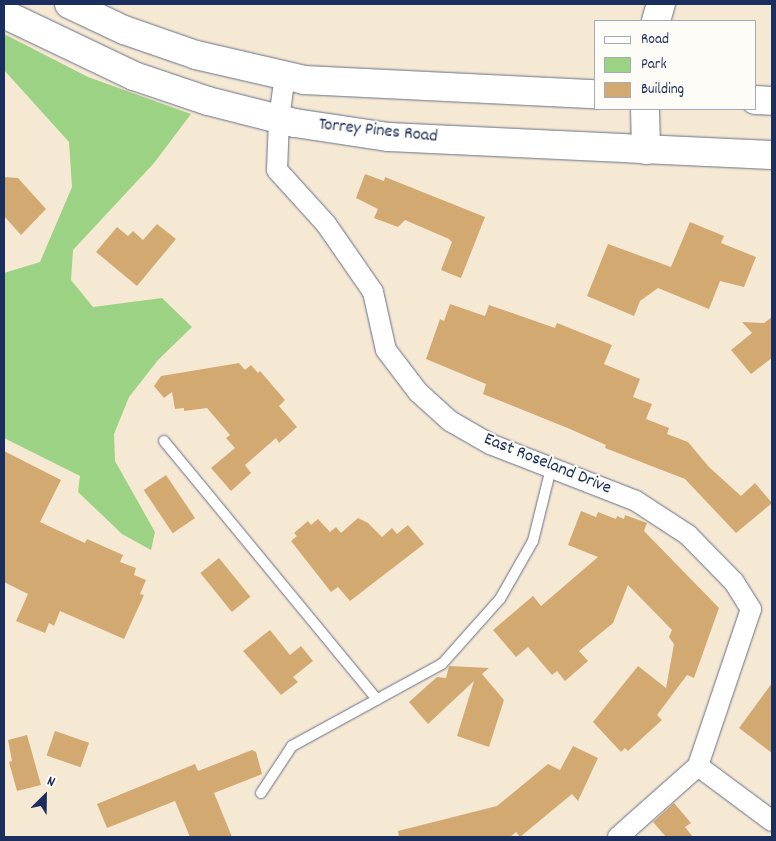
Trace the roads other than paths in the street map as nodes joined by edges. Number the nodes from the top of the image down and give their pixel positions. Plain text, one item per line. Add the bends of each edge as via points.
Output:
1 (69, 4) edge
2 (660, 4) edge
3 (4, 14) edge
4 (656, 20) edge
5 (285, 75) junction
6 (594, 94) edge
7 (756, 100) edge
8 (772, 101) edge
9 (645, 110) edge
10 (279, 119) junction
11 (646, 150) junction
12 (772, 155) edge
13 (164, 441) dead end
14 (551, 468) junction
15 (377, 699) junction
16 (698, 766) junction
17 (261, 793) dead end
18 (772, 821) edge
19 (618, 837) edge

1 - 5 main road via 124,30 196,55
2 - 4 main road
3 - 10 main road, Torrey Pines Road via 134,76 208,101
5 - 6 main road via 304,80 416,87
5 - 10 street, East Roseland Drive
7 - 8 main road
9 - 11 main road
10 - 11 main road, Torrey Pines Road via 388,137
10 - 14 street, East Roseland Drive via 277,170 326,224 373,292 386,350 418,392 450,420 490,444
11 - 12 main road, Torrey Pines Road
13 - 15 lane
14 - 15 lane via 533,541 500,599 442,664
14 - 16 street, East Roseland Drive via 636,501 688,535 734,582 751,609
15 - 17 lane via 292,746
16 - 18 street
16 - 19 street

